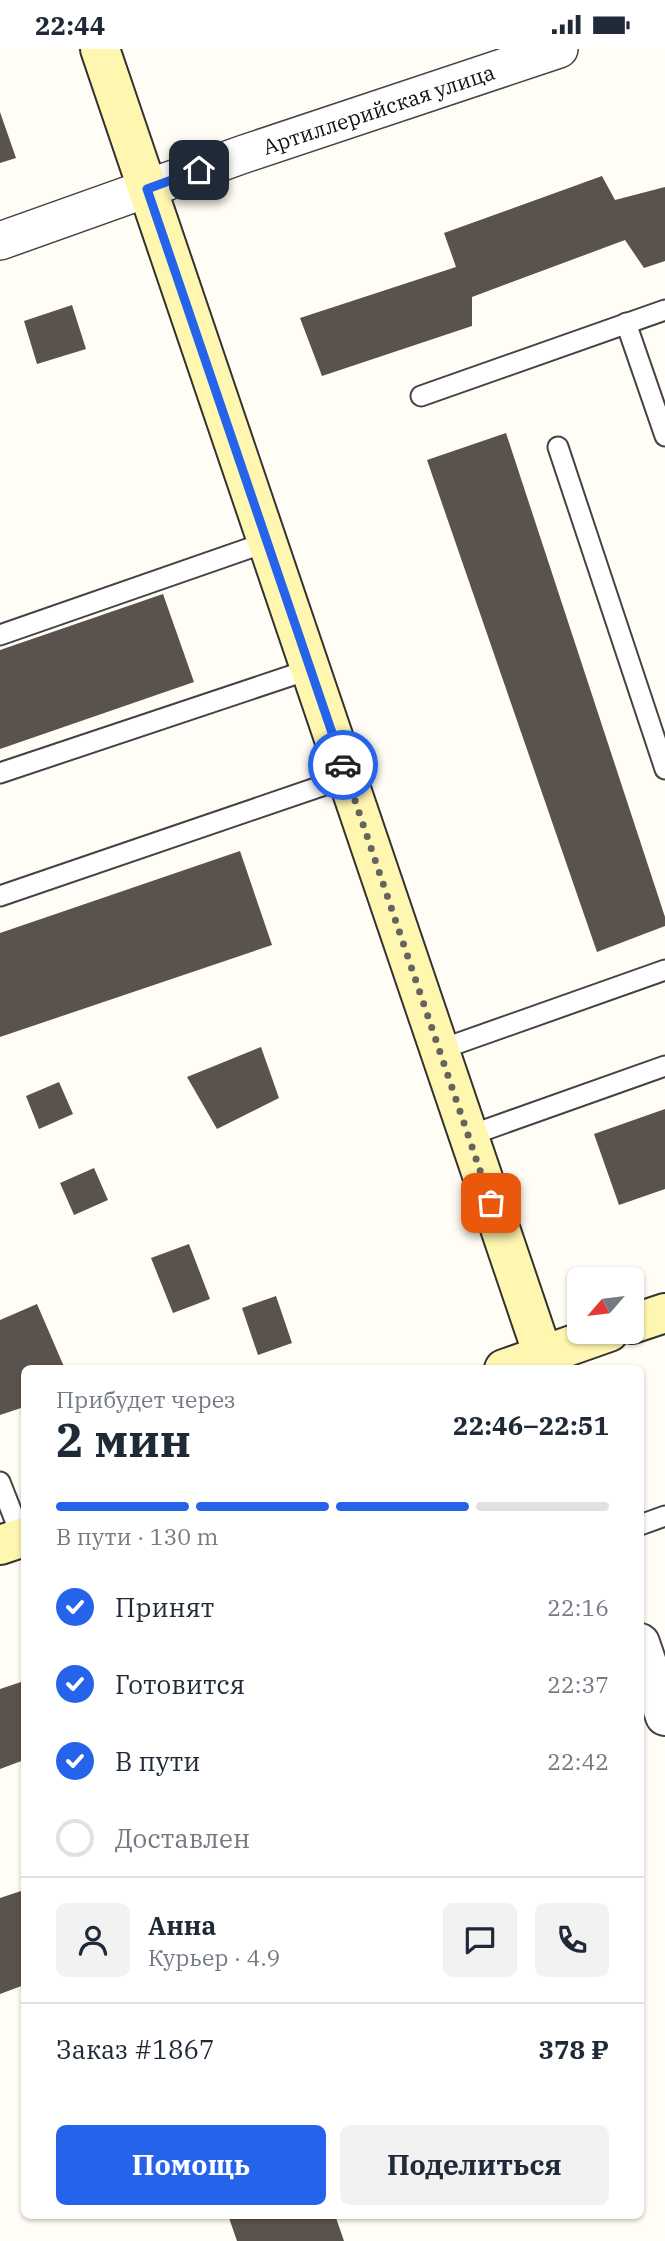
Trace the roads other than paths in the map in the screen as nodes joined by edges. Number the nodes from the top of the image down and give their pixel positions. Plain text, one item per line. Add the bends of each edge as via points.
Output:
1 (100, 49) edge
2 (559, 49) edge
3 (147, 189) junction
4 (0, 241) edge
5 (665, 310) edge
6 (626, 323) junction
7 (421, 396) dead end
8 (665, 436) edge
9 (558, 447) dead end
10 (267, 542) junction
11 (0, 635) edge
12 (311, 669) junction
13 (665, 769) edge
14 (0, 773) edge
15 (348, 777) junction
16 (0, 896) edge
17 (665, 970) edge
18 (439, 1049) junction
19 (665, 1066) edge
20 (468, 1136) junction
21 (665, 1313) edge
22 (644, 1320) edge
23 (583, 1344) edge
24 (545, 1362) edge
25 (527, 1365) edge
26 (0, 1482) edge
27 (665, 1516) edge
28 (644, 1524) edge
29 (15, 1540) edge
30 (644, 1655) edge
31 (665, 1716) edge

1 - 3 main road
2 - 3 street, Артиллерийская улица
3 - 4 street, Артиллерийская улица
3 - 10 main road
5 - 6 lane
6 - 7 lane
6 - 8 lane
9 - 13 lane
10 - 11 lane
10 - 12 main road
12 - 14 lane
12 - 15 main road
15 - 16 lane
15 - 18 main road
17 - 18 lane
18 - 20 main road
19 - 20 lane
20 - 24 main road
21 - 22 main road
23 - 24 main road
24 - 25 main road
26 - 29 lane
27 - 28 lane
30 - 31 street

